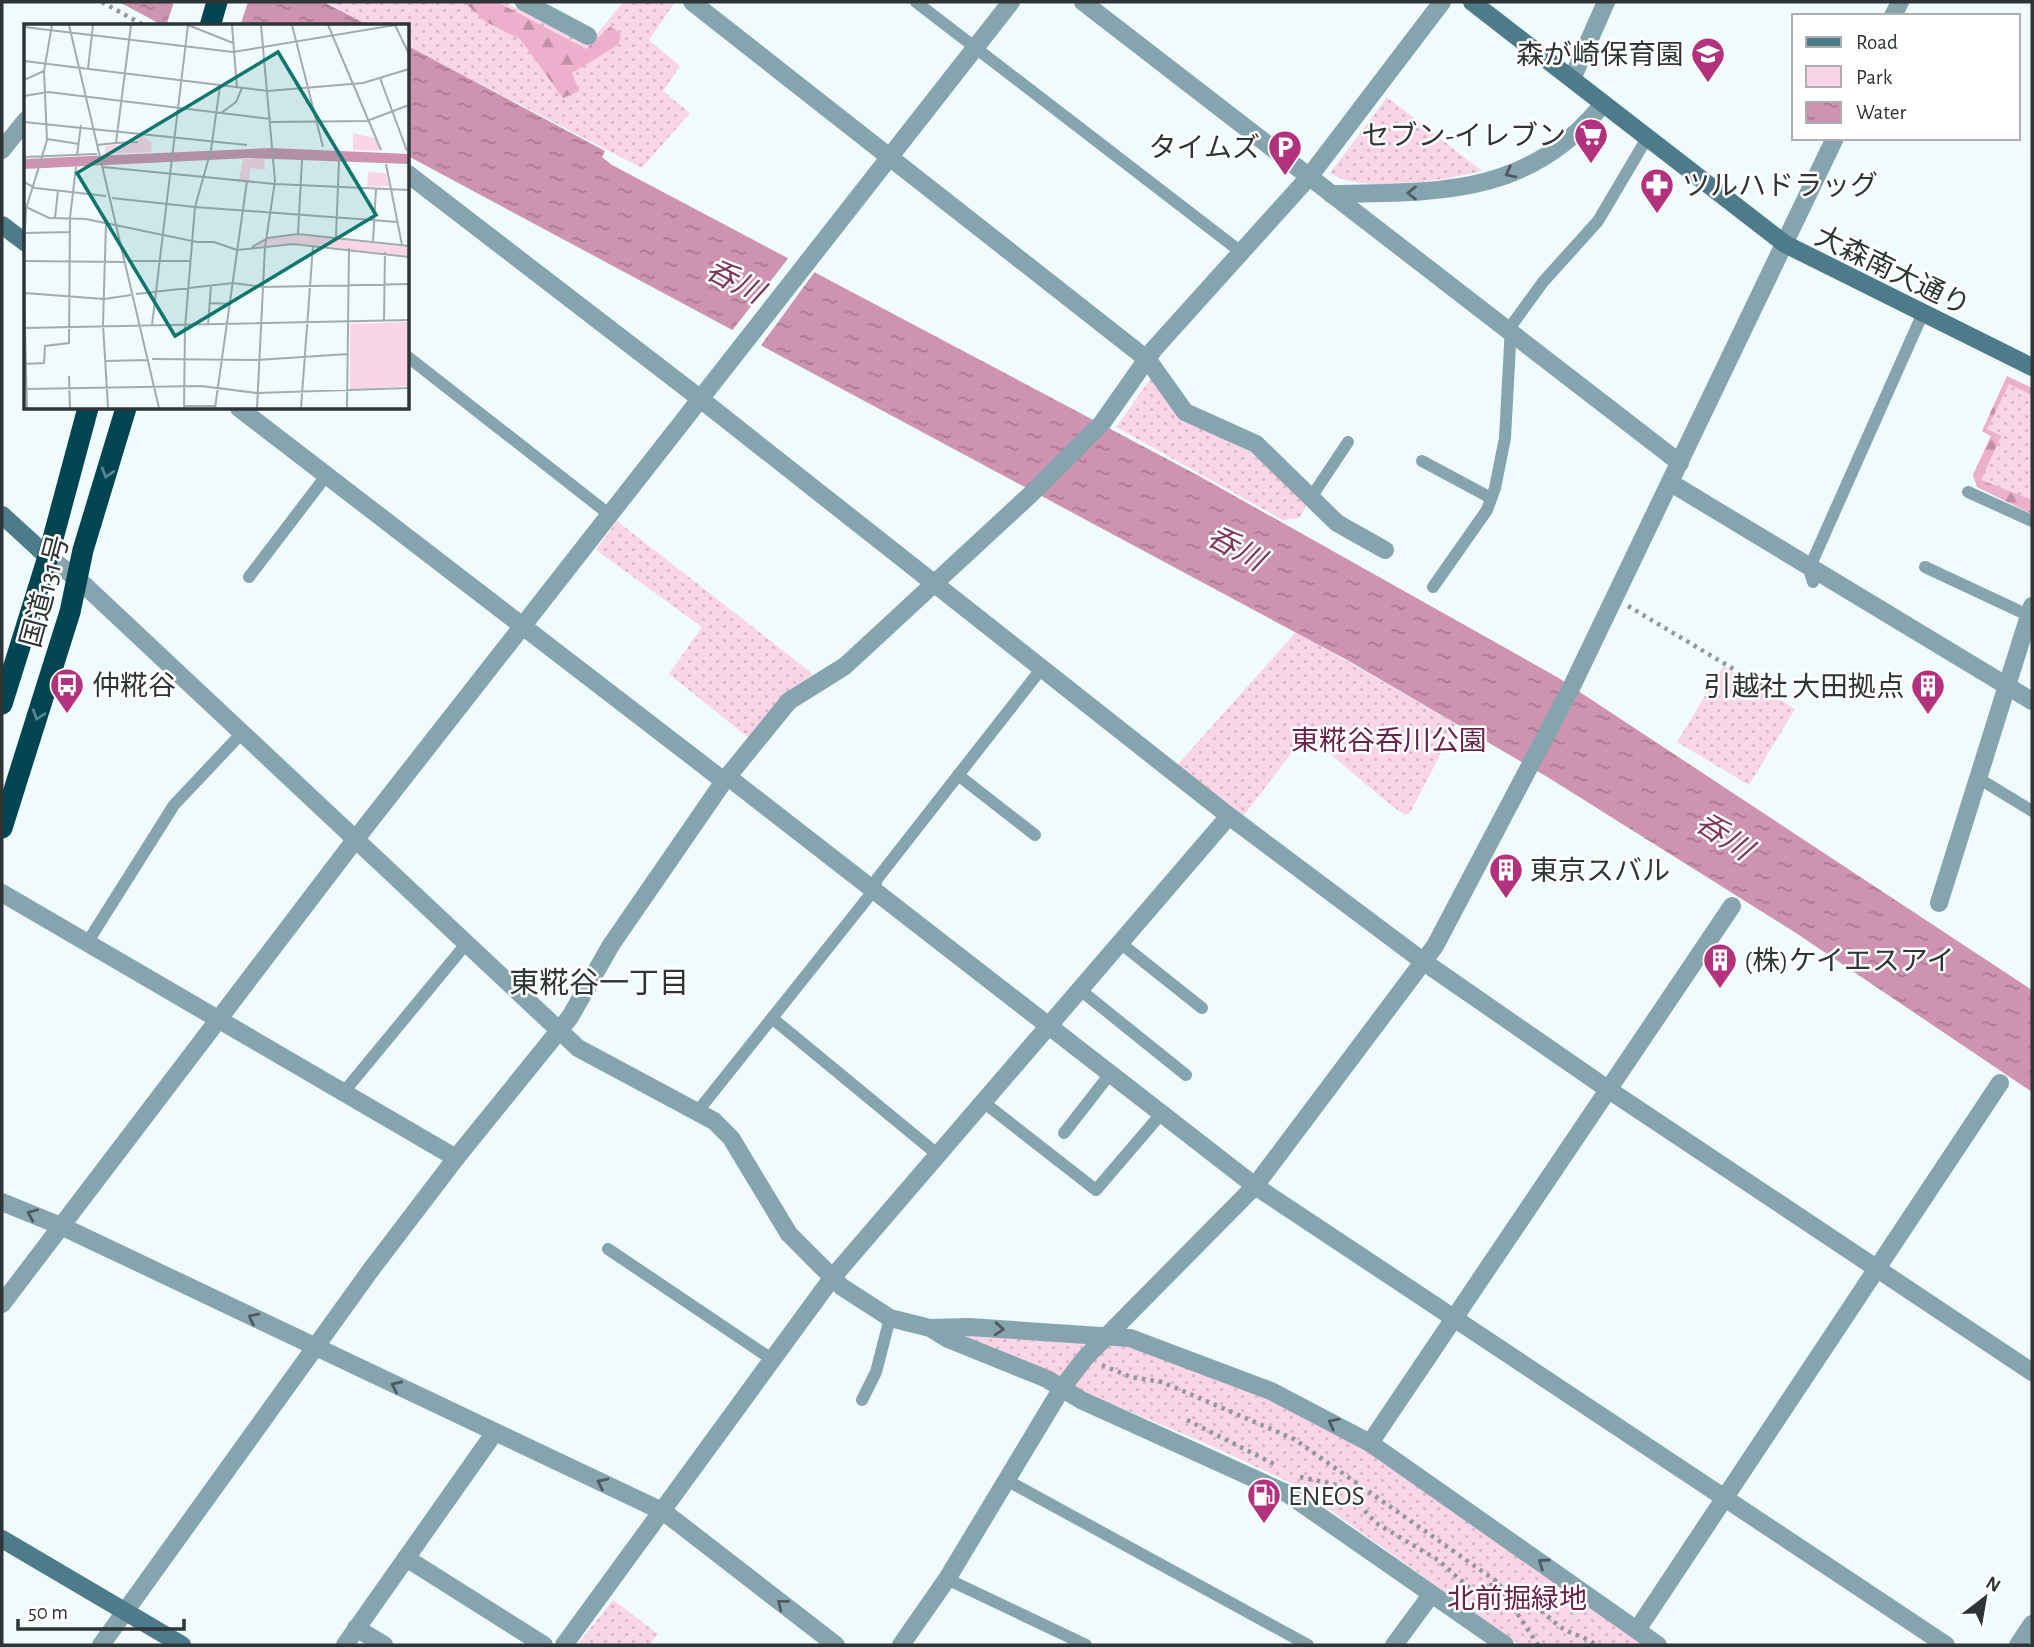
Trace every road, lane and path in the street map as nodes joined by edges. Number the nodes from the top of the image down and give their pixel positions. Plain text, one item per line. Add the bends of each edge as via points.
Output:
1 (102, 2) edge
2 (218, 2) edge
3 (524, 2) edge
4 (692, 2) edge
5 (916, 2) edge
6 (1011, 2) edge
7 (1083, 2) edge
8 (1442, 2) edge
9 (1472, 2) edge
10 (1605, 2) edge
11 (141, 24) edge
12 (211, 24) edge
13 (588, 36) dead end
14 (975, 47) junction
15 (1572, 79) junction
16 (1603, 104) junction
17 (24, 122) edge
18 (1647, 138) junction
19 (1834, 140) edge
20 (2, 150) edge
21 (890, 158) junction
22 (410, 176) edge
23 (1309, 177) junction
24 (1331, 194) junction
25 (2, 225) edge
26 (24, 242) edge
27 (1785, 244) junction
28 (1241, 252) junction
29 (1923, 313) junction
30 (1510, 333) junction
31 (410, 359) edge
32 (1147, 360) junction
33 (2032, 367) edge
34 (699, 399) junction
35 (87, 410) edge
36 (125, 410) edge
37 (242, 410) edge
38 (1349, 442) dead end
39 (1422, 461) dead end
40 (1680, 463) junction
41 (327, 476) junction
42 (1671, 483) junction
43 (1968, 492) dead end
44 (1312, 496) junction
45 (1491, 498) junction
46 (610, 514) junction
47 (2, 515) edge
48 (2032, 521) edge
49 (1385, 550) dead end
50 (47, 558) junction
51 (1926, 567) dead end
52 (1811, 575) junction
53 (249, 577) dead end
54 (79, 580) junction
55 (935, 583) junction
56 (1433, 587) dead end
57 (1616, 598) junction
58 (2031, 613) edge
59 (522, 628) junction
60 (1042, 668) junction
61 (2007, 686) junction
62 (1782, 698) dead end
63 (2032, 701) edge
64 (2, 704) edge
65 (242, 734) junction
66 (958, 775) junction
67 (1978, 778) junction
68 (726, 779) junction
69 (2032, 811) edge
70 (1228, 816) junction
71 (2, 828) edge
72 (1035, 835) dead end
73 (355, 840) junction
74 (874, 890) junction
75 (2, 893) edge
76 (1939, 903) dead end
77 (1732, 906) dead end
78 (1119, 942) junction
79 (87, 943) junction
80 (466, 944) junction
81 (1424, 962) junction
82 (1079, 989) junction
83 (1202, 1008) dead end
84 (772, 1018) junction
85 (219, 1021) junction
86 (1048, 1025) junction
87 (558, 1029) junction
88 (1110, 1074) junction
89 (1185, 1075) dead end
90 (2000, 1083) dead end
91 (1609, 1090) junction
92 (343, 1093) junction
93 (982, 1101) junction
94 (698, 1111) junction
95 (1161, 1114) junction
96 (1064, 1133) dead end
97 (937, 1154) junction
98 (456, 1158) junction
99 (1255, 1186) junction
100 (2, 1202) edge
101 (61, 1226) junction
102 (608, 1249) dead end
103 (1876, 1270) junction
104 (832, 1278) junction
105 (2, 1304) edge
106 (890, 1318) junction
107 (1452, 1318) junction
108 (930, 1328) junction
109 (1108, 1336) junction
110 (314, 1348) junction
111 (1085, 1358) junction
112 (773, 1360) junction
113 (2032, 1373) edge
114 (1062, 1388) junction
115 (862, 1400) dead end
116 (1187, 1420) dead end
117 (495, 1432) junction
118 (1370, 1443) junction
119 (1280, 1467) dead end
120 (1294, 1476) dead end
121 (1008, 1481) junction
122 (1727, 1498) junction
123 (664, 1512) junction
124 (2, 1539) edge
125 (406, 1558) junction
126 (947, 1578) junction
127 (1497, 1585) junction
128 (1431, 1595) junction
129 (123, 1612) junction
130 (2032, 1624) edge
131 (356, 1629) junction
132 (1637, 1630) junction
133 (101, 1645) edge
134 (182, 1645) edge
135 (345, 1645) edge
136 (384, 1645) edge
137 (544, 1645) edge
138 (564, 1645) edge
139 (836, 1645) edge
140 (901, 1645) edge
141 (1086, 1645) edge
142 (1308, 1645) edge
143 (1394, 1645) edge
144 (1505, 1645) edge
145 (1538, 1645) edge
146 (1596, 1645) edge
147 (1658, 1645) edge
148 (1946, 1645) edge
149 (2018, 1645) edge

1 - 11 path
2 - 12 highway
3 - 13 street
4 - 21 street
5 - 14 lane
6 - 14 street
7 - 23 street
8 - 23 street
9 - 15 street, 大森南大通り
10 - 15 street
14 - 21 street
14 - 28 lane
15 - 16 street, 大森南大通り
16 - 18 street, 大森南大通り
16 -> 24 street via 1569,141 1489,182 1426,193
17 - 20 street
18 - 27 street, 大森南大通り
18 - 30 lane via 1598,221 1543,282
19 - 27 street
21 - 32 street
21 - 34 street
22 - 34 street
23 - 24 street
23 - 28 street
24 - 30 street via 1468,308
25 - 26 street
27 - 29 street, 大森南大通り
27 - 40 street
28 - 32 street
29 - 33 street, 大森南大通り
29 - 52 lane
30 - 40 street
30 - 45 lane via 1505,438
31 - 46 lane
32 - 44 street via 1185,411 1256,444
32 - 55 street via 1101,423
34 - 46 street
34 - 55 street
35 - 50 highway, 国道131号
36 -> 54 highway, 国道131号 via 83,550
37 - 41 street
38 - 44 lane
39 - 45 lane
40 - 42 street
41 - 53 lane
41 - 59 street
42 - 52 street
42 - 57 street
43 - 48 lane
44 - 49 street via 1337,523
45 - 56 lane
46 - 59 street
47 - 50 street
50 - 54 street
50 - 64 highway, 国道131号
51 - 58 lane
52 - 61 street
54 - 65 street
54 -> 71 highway, 国道131号
55 - 60 street
55 - 68 street via 845,666 789,701
57 - 62 path
57 - 81 street via 1530,770
58 - 61 street
59 - 68 street
59 - 73 street
60 - 66 lane
60 - 70 street
61 - 63 street
61 - 67 street
65 - 73 street
65 - 79 lane via 174,805
66 - 72 lane
66 - 74 lane via 877,879
67 - 69 lane
67 - 76 street
68 - 74 street
68 - 87 street
70 - 78 street
70 - 81 street
73 - 80 street
73 - 85 street
74 - 84 lane
74 - 86 street
75 - 79 street
77 - 91 street
78 - 82 street
78 - 83 lane
79 - 85 street
80 - 87 street
80 - 92 lane
81 - 91 street
81 - 99 street
82 - 86 street
82 - 89 lane
84 - 94 lane
84 - 97 lane
85 - 92 street
85 - 101 street
86 - 88 street
86 - 93 street
87 - 94 street via 578,1048
87 - 98 street
88 - 95 street
88 - 96 lane
90 - 103 street
91 - 103 street
91 - 107 street
92 - 98 street
93 - 95 lane via 1096,1190
93 - 97 street
94 - 104 street via 731,1138 789,1234
95 - 99 street
97 - 104 street
98 - 110 street
99 - 107 street
99 - 109 street
101 -> 100 street
101 - 105 street
110 -> 101 street
102 - 112 lane
103 - 113 street
103 - 122 street
104 - 106 street
104 - 112 street
106 - 108 street
106 - 115 lane via 876,1373
107 - 118 street
107 - 122 street
108 -> 109 street
108 - 114 street
109 - 111 street
118 -> 109 street via 1271,1391 1130,1338
117 -> 110 street
110 - 129 street
111 - 114 street
111 - 127 path via 1131,1377 1162,1382 1294,1439
112 - 123 street
114 - 121 street
114 - 128 street via 1288,1494
116 - 119 path
123 -> 117 street
117 - 125 street
132 -> 118 street
120 - 127 path via 1342,1486 1377,1523 1438,1560 1473,1591
121 - 126 street
121 - 142 lane
122 - 132 street
122 - 148 street
123 - 138 street
139 -> 123 street
124 - 129 street
125 - 131 street
125 - 137 street
126 - 140 street
126 - 141 lane
127 - 145 path
127 - 146 path via 1519,1593 1563,1629
128 - 143 street
128 - 144 street
129 - 133 street
129 - 134 street
130 - 149 street
131 - 135 street
131 - 136 street
132 - 147 street

